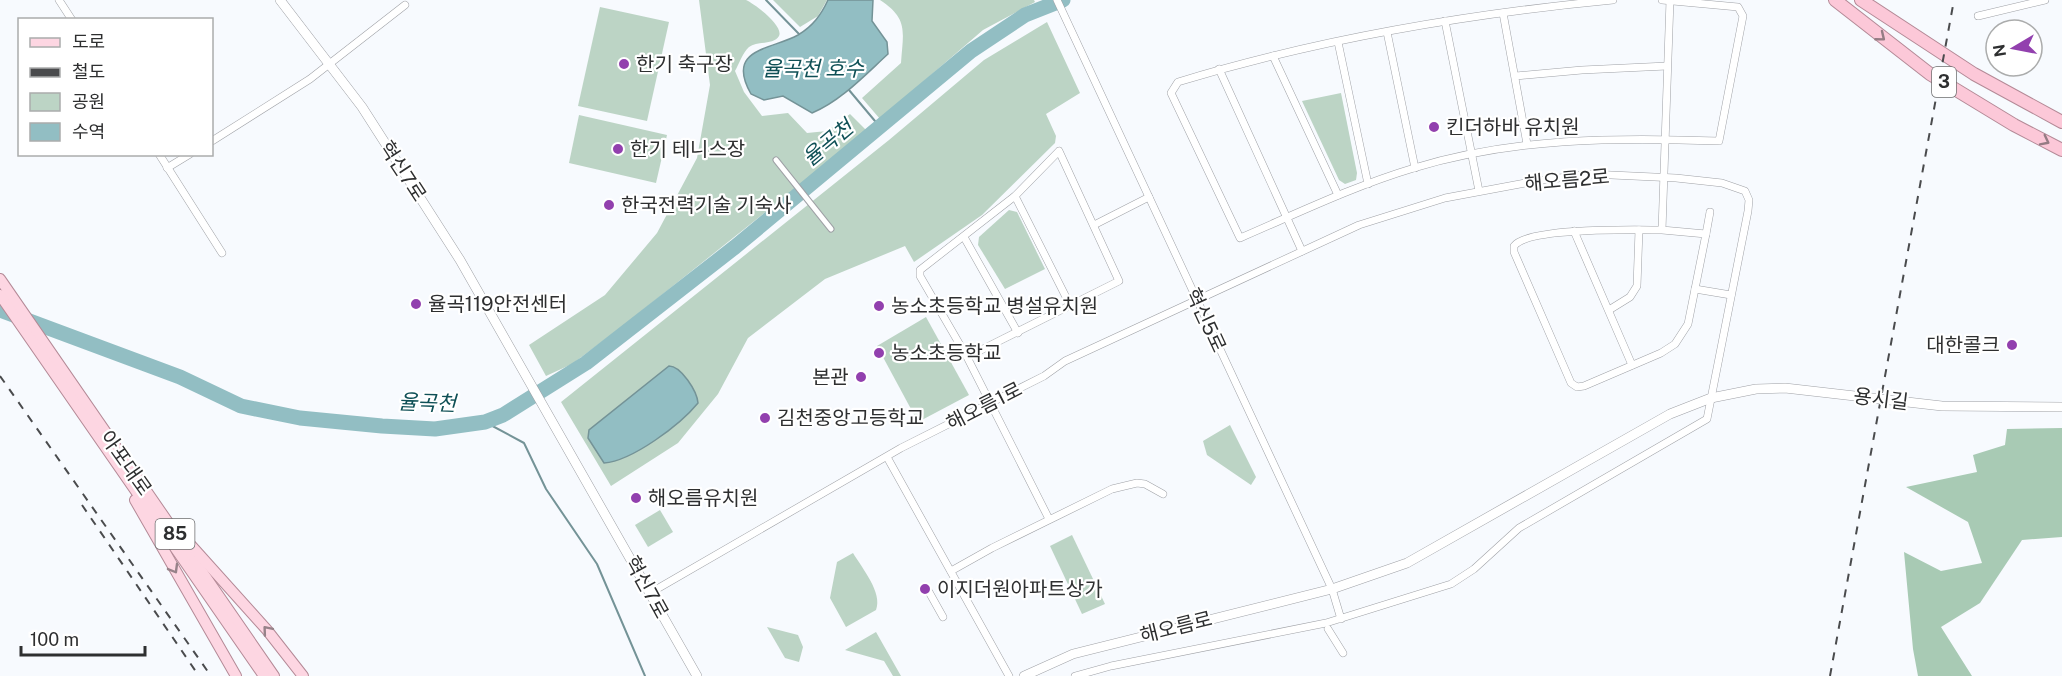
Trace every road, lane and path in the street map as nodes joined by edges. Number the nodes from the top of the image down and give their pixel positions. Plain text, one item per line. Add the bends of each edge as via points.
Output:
1 (59, 0) edge
2 (280, 0) edge
3 (1057, 0) edge
4 (1613, 0) edge
5 (1662, 0) edge
6 (1670, 0) edge
7 (1835, 0) edge
8 (1861, 0) edge
9 (2045, 0) edge
10 (405, 5) dead end
11 (1503, 13) junction
12 (1978, 16) dead end
13 (71, 18) edge
14 (1445, 21) junction
15 (1387, 32) junction
16 (1338, 42) junction
17 (1273, 56) junction
18 (330, 63) junction
19 (1666, 66) junction
20 (1219, 69) junction
21 (1516, 76) junction
22 (2062, 122) edge
23 (1665, 139) junction
24 (213, 140) edge
25 (1527, 144) junction
26 (2062, 150) edge
27 (1472, 155) junction
28 (160, 156) edge
29 (187, 156) edge
30 (776, 160) dead end
31 (167, 168) junction
32 (1415, 168) junction
33 (1664, 177) junction
34 (1368, 184) junction
35 (1479, 191) junction
36 (1338, 195) junction
37 (1016, 196) junction
38 (1149, 197) junction
39 (1710, 213) dead end
40 (1287, 217) junction
41 (1094, 225) junction
42 (831, 229) dead end
43 (1639, 230) junction
44 (1662, 230) junction
45 (1574, 231) junction
46 (1706, 234) junction
47 (964, 237) junction
48 (1302, 251) junction
49 (222, 253) dead end
50 (0, 279) edge
51 (1695, 289) junction
52 (0, 295) edge
53 (1731, 295) junction
54 (1197, 301) junction
55 (1071, 307) junction
56 (1609, 310) junction
57 (1018, 333) junction
58 (967, 357) junction
59 (1632, 365) junction
60 (72, 394) junction
61 (1711, 398) junction
62 (991, 402) junction
63 (2062, 407) edge
64 (104, 445) junction
65 (887, 457) junction
66 (139, 483) junction
67 (1163, 494) dead end
68 (1049, 519) junction
69 (951, 571) junction
70 (1332, 589) junction
71 (929, 592) dead end
72 (650, 593) junction
73 (943, 617) dead end
74 (1341, 619) junction
75 (1328, 629) dead end
76 (1343, 653) dead end
77 (236, 676) edge
78 (264, 676) edge
79 (274, 676) edge
80 (303, 676) edge
81 (698, 676) edge
82 (1010, 676) edge
83 (1024, 676) edge
84 (1076, 676) edge

1 - 13 street
2 - 18 street, 혁신7로
3 - 38 street, 혁신5로
4 - 11 street
5 - 6 street
6 - 19 street
6 - 23 street via 1738,7 1743,16 1719,141
7 -> 26 highway, 3 via 1930,74
8 - 22 highway, 3 via 1974,74
9 - 12 street
10 - 18 street
11 - 14 street
11 - 21 street
14 - 15 street
14 - 27 street
15 - 16 street
15 - 32 street
16 - 17 street
16 - 34 street
17 - 20 street
17 - 36 street
18 - 24 street
18 - 72 street, 혁신7로 via 460,260
19 - 21 street
19 - 23 street
20 - 40 street
20 - 40 street via 1178,82 1171,93 1240,238
21 - 25 street
23 - 25 street
23 - 33 street
25 - 27 street
27 - 32 street
27 - 35 street
28 - 31 street
29 - 31 street
30 - 42 street
31 - 49 street
32 - 34 street
33 - 35 street, 해오름2로 via 1590,174
33 - 44 street
33 - 53 street, 해오름2로 via 1722,183 1745,191 1748,211
34 - 36 street
35 - 48 street, 해오름2로 via 1389,213
36 - 40 street
37 - 41 street via 1059,151
37 - 47 street
37 - 55 street
38 - 41 street
38 - 54 street, 혁신5로
39 - 46 street
40 - 48 street
41 - 55 street via 1119,281
43 - 44 street
43 - 45 street
43 - 56 street via 1637,286 1630,297
44 - 46 street
45 - 56 street
45 - 59 street via 1523,238 1514,246 1514,252 1571,383 1584,386
46 - 51 street
47 - 57 street
47 - 58 street via 925,264 920,276
48 - 54 street, 해오름2로
50 - 60 main road, 아포대로 / 85
51 - 53 street
51 - 59 street via 1683,336 1661,353
52 - 60 main road, 아포대로 / 85
53 - 61 street, 해오름2로
54 - 62 street, 해오름1로 via 1065,361
54 - 70 street, 혁신5로
55 - 57 street
56 - 59 street
57 - 58 street
58 - 62 street
60 - 64 main road, 아포대로 / 85
60 - 66 main road, 아포대로 / 85
61 - 63 street, 용시길 via 1785,388 1941,406
61 - 70 street, 용시길 via 1670,414 1407,563
61 - 74 street, 해오름2로 via 1707,419 1519,528 1451,584
62 - 65 street, 해오름1로
62 - 68 street
64 -> 77 main road
64 - 78 main road, 아포대로 / 85
65 - 69 street
65 - 72 street, 해오름1로
66 - 79 main road, 아포대로 / 85
80 -> 66 main road
67 - 68 street via 1145,484 1129,484
68 - 69 street
69 - 82 street
70 - 74 street, 혁신5로
70 - 83 street, 해오름로 via 1073,654
71 - 73 street
72 - 81 street, 혁신7로
74 - 84 street, 해오름2로
75 - 76 street

